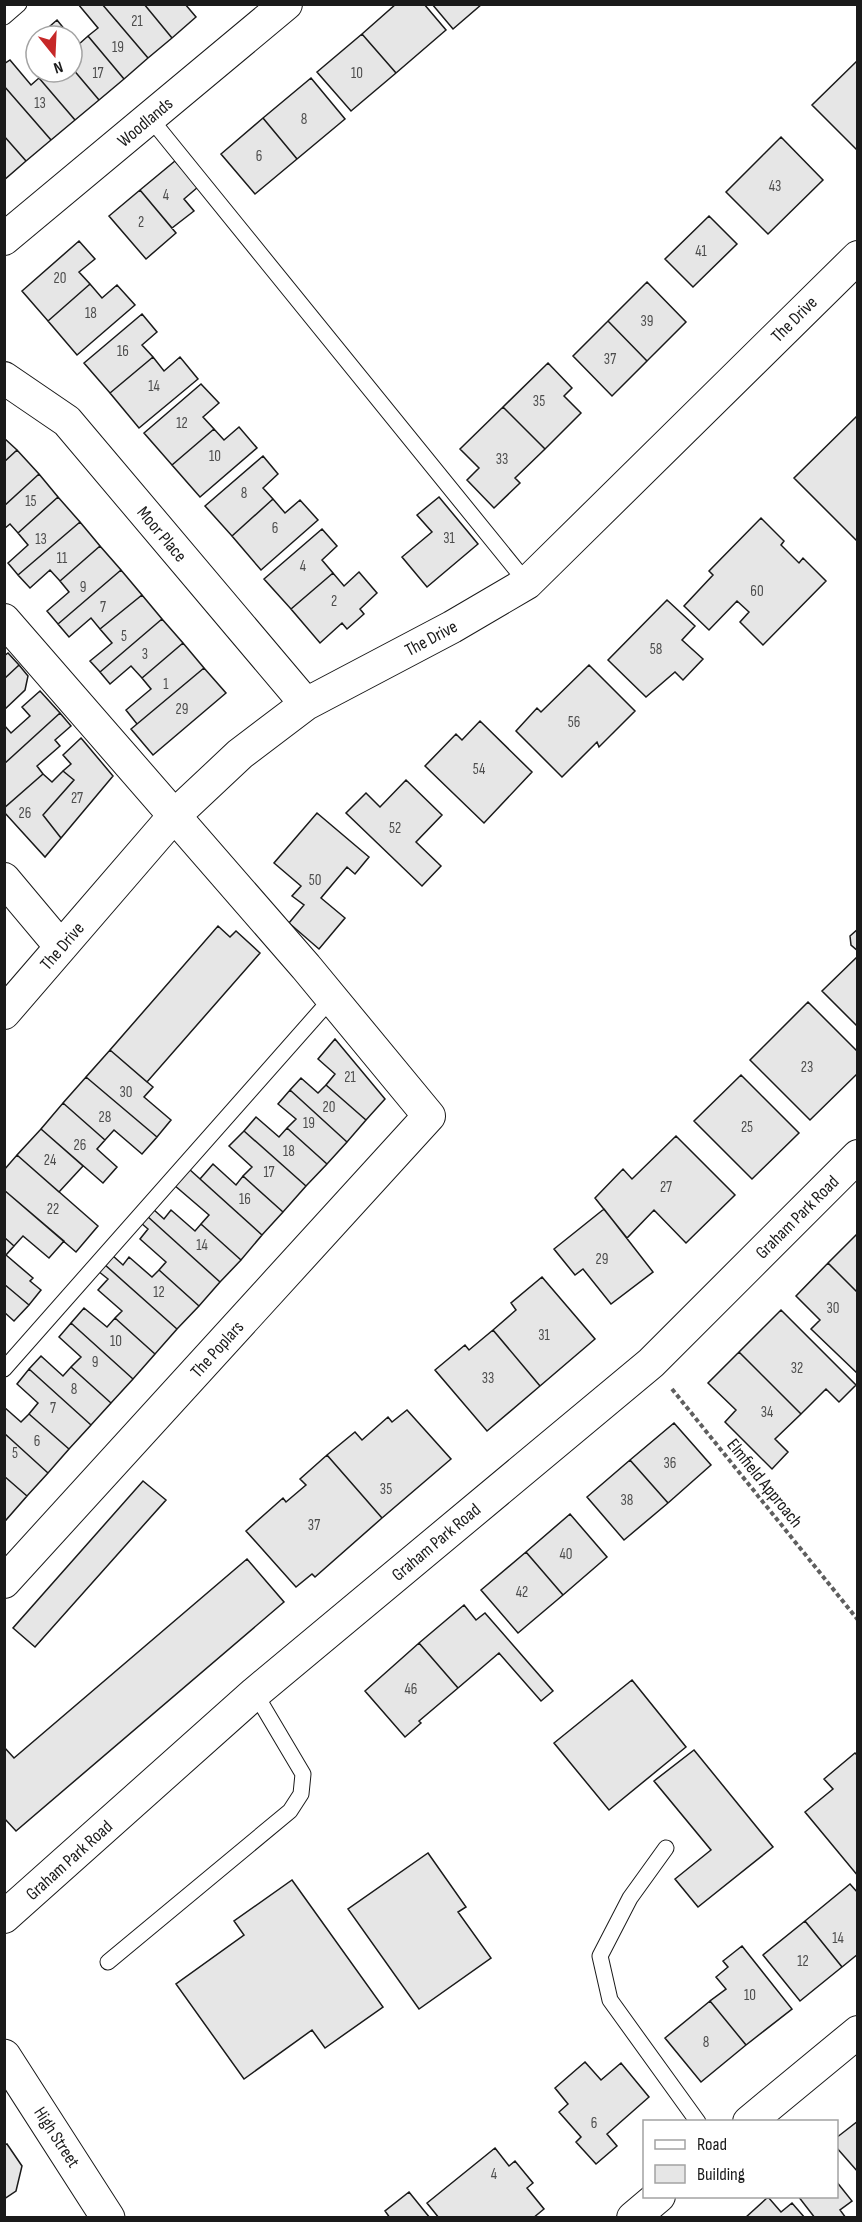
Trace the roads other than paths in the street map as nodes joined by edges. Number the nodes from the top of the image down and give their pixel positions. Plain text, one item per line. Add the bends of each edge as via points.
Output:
1 (19, 4) edge
2 (286, 4) edge
3 (4, 17) edge
4 (150, 118) junction
5 (4, 239) edge
6 (858, 257) edge
7 (4, 378) edge
8 (527, 583) junction
9 (4, 620) edge
10 (306, 704) junction
11 (174, 816) junction
12 (4, 879) edge
13 (61, 947) junction
14 (332, 998) junction
15 (4, 1013) edge
16 (858, 1156) edge
17 (4, 1369) edge
18 (4, 1582) edge
19 (255, 1693) junction
20 (666, 1848) dead end
21 (4, 1917) edge
22 (108, 1962) dead end
23 (858, 2032) edge
24 (4, 2056) edge
25 (697, 2120) edge
26 (750, 2120) edge
27 (657, 2198) edge
28 (101, 2215) edge
29 (633, 2217) edge

1 - 3 lane
2 - 4 street, Woodlands
4 - 5 street, Woodlands
4 - 8 lane
6 - 8 street, The Drive
7 - 10 street, Moor Place via 67,421
8 - 10 street, The Drive
9 - 11 street
10 - 11 street, The Drive via 240,754
11 - 13 street, The Drive
11 - 14 street
12 - 13 street
13 - 15 street, The Drive
14 - 17 lane
14 - 18 street, The Poplars via 429,1116
16 - 19 street, Graham Park Road via 651,1363
19 - 21 street, Graham Park Road
19 - 22 lane via 303,1774 301,1794 290,1811
20 - 25 lane via 630,1898 600,1956 610,2000
23 - 26 street
24 - 28 main road, High Street
27 - 29 street

